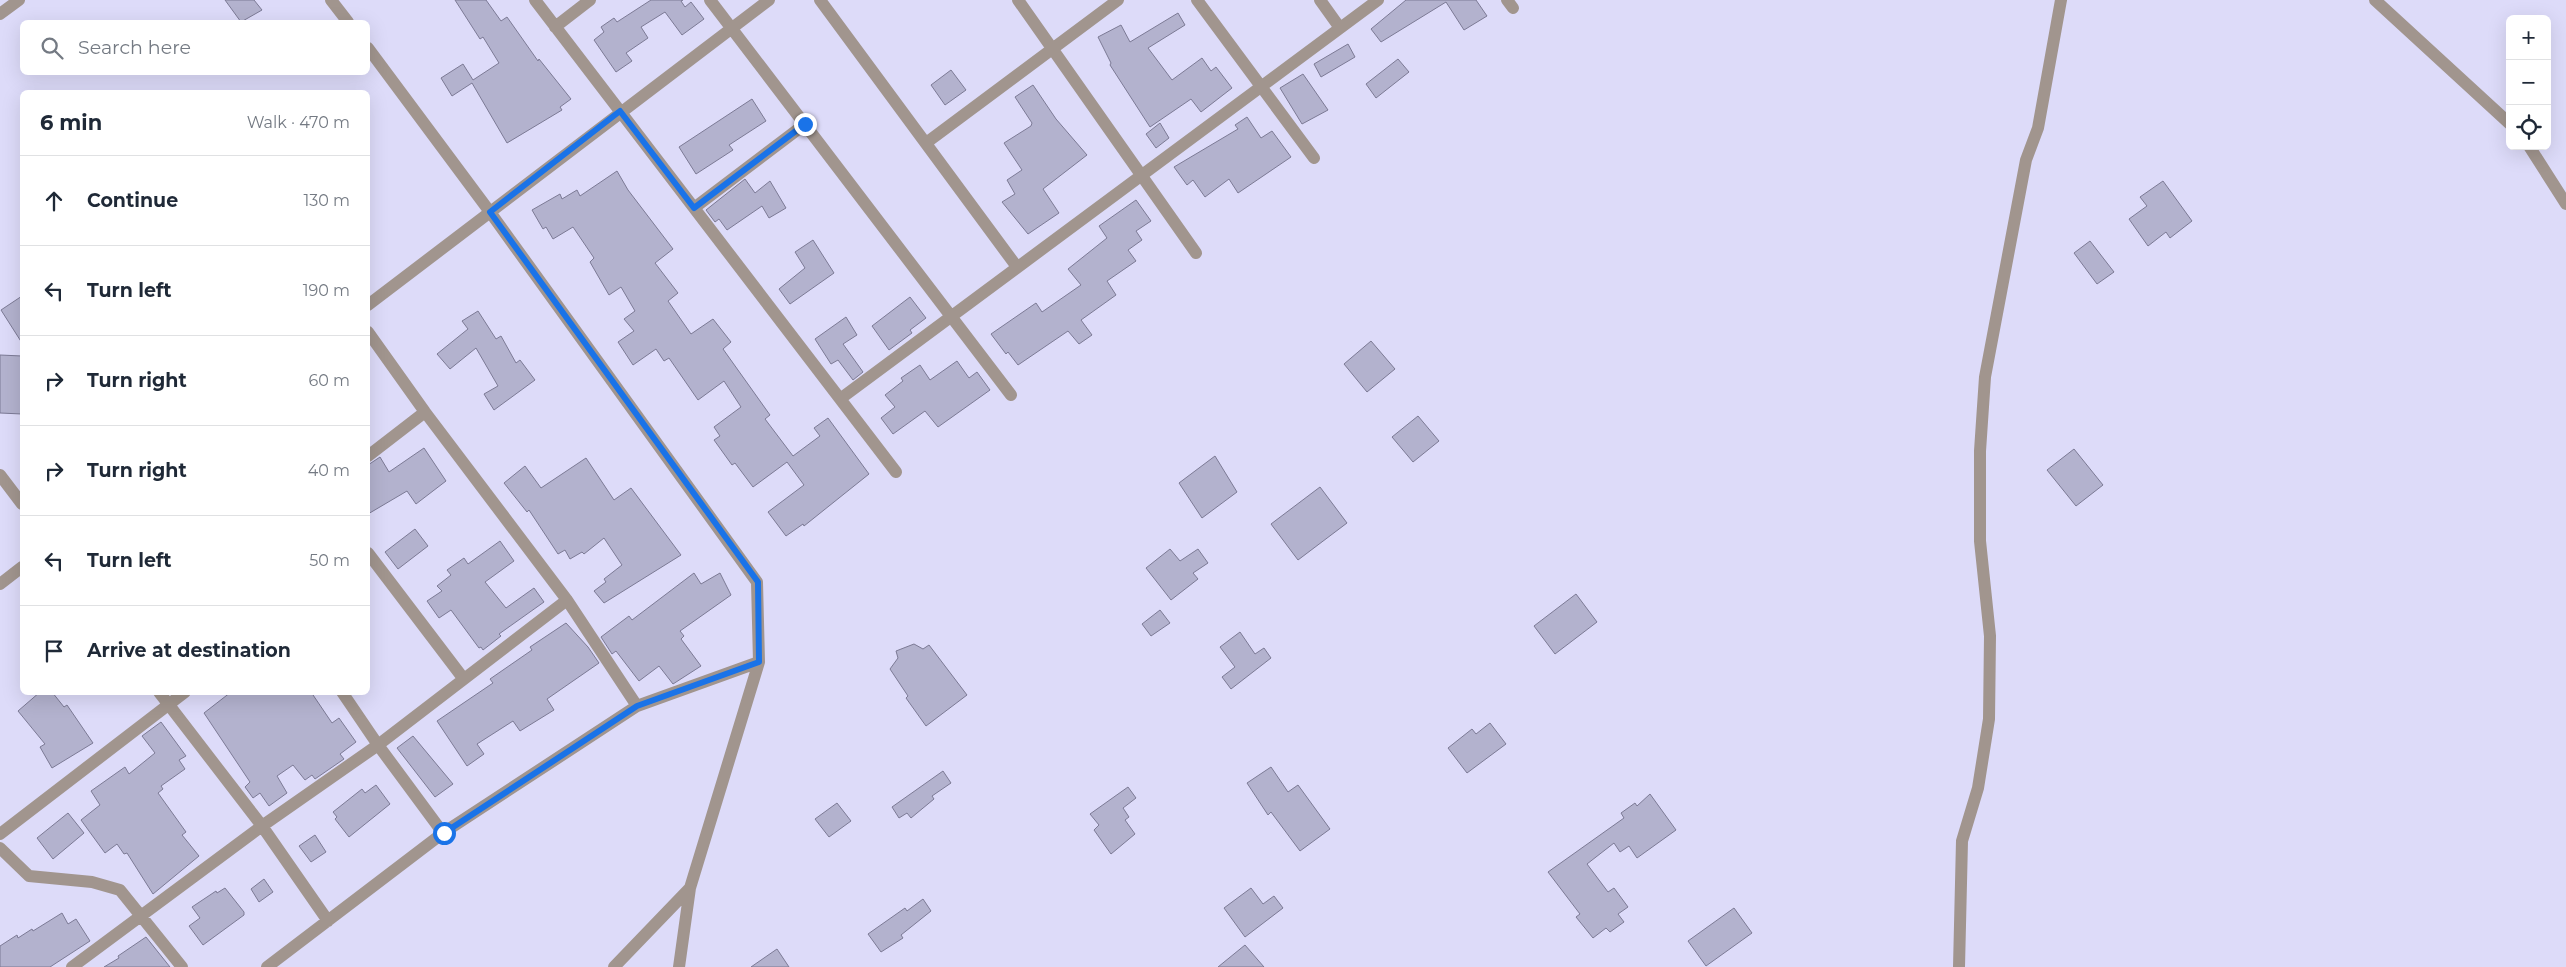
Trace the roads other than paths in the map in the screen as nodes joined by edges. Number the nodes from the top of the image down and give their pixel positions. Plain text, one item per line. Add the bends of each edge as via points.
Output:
1 (19, 0) edge
2 (331, 0) edge
3 (535, 0) edge
4 (590, 0) edge
5 (710, 0) edge
6 (769, 0) edge
7 (820, 0) edge
8 (1018, 0) edge
9 (1118, 0) edge
10 (1197, 0) edge
11 (1320, 0) edge
12 (1378, 0) edge
13 (2060, 0) edge
14 (2376, 0) edge
15 (0, 14) edge
16 (346, 20) edge
17 (555, 27) junction
18 (731, 28) junction
19 (1340, 28) junction
20 (1053, 48) junction
21 (370, 51) edge
22 (1261, 88) junction
23 (620, 111) junction
24 (2506, 120) edge
25 (805, 124) junction
26 (926, 143) junction
27 (2532, 150) edge
28 (1314, 158) dead end
29 (1140, 176) junction
30 (2566, 204) edge
31 (694, 208) junction
32 (490, 212) junction
33 (1196, 253) dead end
34 (1017, 267) junction
35 (370, 302) edge
36 (951, 316) junction
37 (370, 335) edge
38 (1011, 395) dead end
39 (840, 399) junction
40 (425, 412) junction
41 (370, 454) edge
42 (896, 472) dead end
43 (0, 475) edge
44 (20, 501) edge
45 (370, 556) edge
46 (20, 569) edge
47 (0, 584) edge
48 (567, 600) junction
49 (759, 662) junction
50 (463, 678) junction
51 (161, 695) edge
52 (181, 695) edge
53 (344, 695) edge
54 (168, 705) junction
55 (637, 706) junction
56 (378, 745) junction
57 (262, 826) junction
58 (444, 833) junction
59 (0, 834) edge
60 (0, 848) edge
61 (690, 888) junction
62 (142, 915) junction
63 (328, 921) junction
64 (72, 967) edge
65 (182, 967) edge
66 (267, 967) edge
67 (614, 967) edge
68 (679, 967) edge
69 (1959, 967) edge

1 - 15 street
2 - 16 street
3 - 17 street
4 - 17 street
5 - 18 street
6 - 18 street
7 - 26 street
8 - 20 street
9 - 20 street
10 - 22 street
11 - 19 street
12 - 19 street
13 - 69 street via 2038,128 2026,160 1985,377 1980,451 1980,541 1990,636 1989,720 1978,788 1962,841
14 - 24 street
17 - 23 street
18 - 23 street
18 - 25 street
19 - 22 street
20 - 26 street
20 - 29 street
21 - 32 street
22 - 28 street
22 - 29 street
23 - 31 street
23 - 32 street
25 - 31 street
25 - 36 street
26 - 34 street
27 - 30 street
29 - 33 street
29 - 34 street
31 - 39 street
32 - 35 street
32 - 49 street via 758,582
34 - 36 street
36 - 38 street
36 - 39 street
37 - 40 street
39 - 42 street
40 - 41 street
40 - 48 street
43 - 44 street
45 - 50 street
46 - 47 street
48 - 50 street
48 - 55 street
49 - 55 street
49 - 61 street
50 - 56 street
51 - 54 street
52 - 54 street
53 - 56 street
54 - 57 street
54 - 59 street
55 - 58 street
56 - 57 street
56 - 58 street
57 - 62 street
57 - 63 street
58 - 63 street
60 - 62 street via 29,876 92,882 120,890
61 - 67 street
61 - 68 street
62 - 64 street
62 - 65 street
63 - 66 street

